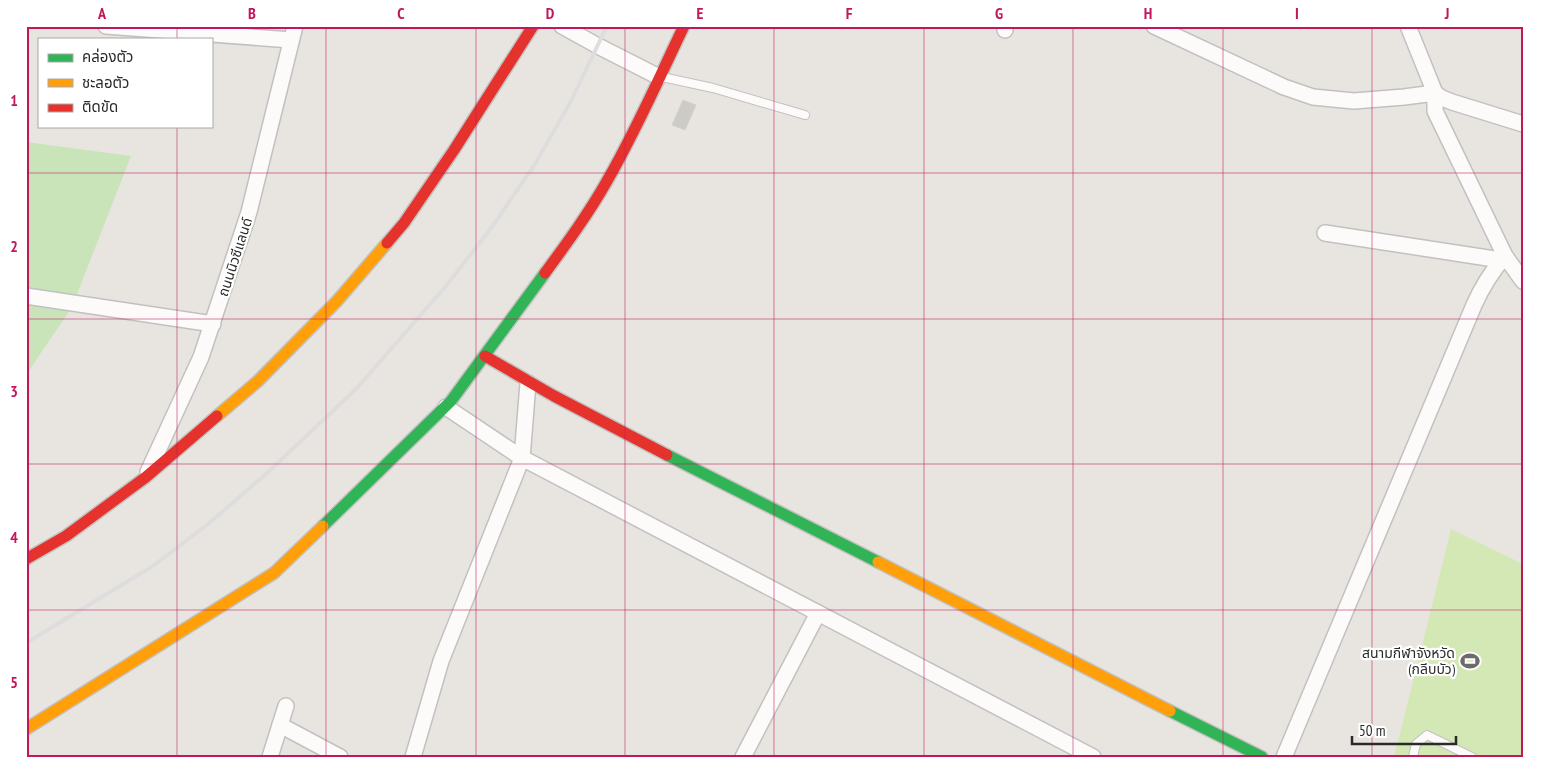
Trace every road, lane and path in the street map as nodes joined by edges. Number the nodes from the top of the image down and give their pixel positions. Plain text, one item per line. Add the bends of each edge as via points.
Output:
1 (106, 26) edge
2 (533, 26) edge
3 (562, 26) edge
4 (684, 26) edge
5 (1154, 26) edge
6 (1408, 26) edge
7 (293, 33) edge
8 (659, 77) junction
9 (1435, 92) junction
10 (805, 115) dead end
11 (1523, 124) edge
12 (1325, 233) dead end
13 (1503, 258) junction
14 (1523, 281) edge
15 (26, 296) edge
16 (212, 324) junction
17 (484, 356) junction
18 (528, 383) junction
19 (446, 407) junction
20 (522, 458) junction
21 (146, 477) junction
22 (26, 559) edge
23 (818, 613) junction
24 (286, 706) dead end
25 (280, 725) junction
26 (26, 729) edge
27 (270, 757) edge
28 (340, 757) edge
29 (413, 757) edge
30 (743, 757) edge
31 (1093, 757) edge
32 (1262, 757) edge
33 (1284, 757) edge
34 (1413, 757) edge
35 (1472, 757) edge

1 - 7 street
2 - 21 street via 404,223 338,301 258,381
3 - 8 street
4 - 8 street
5 - 9 street via 1284,87 1313,97 1354,101
6 - 9 street
7 - 16 street, ถนนนิวซีแลนด์ via 250,212
8 - 10 lane via 713,88
8 - 17 street via 608,180 571,237
9 - 11 street via 1452,102
9 - 13 street via 1435,110
12 - 13 street
13 - 14 street
13 - 33 street via 1483,285
15 - 16 street
16 - 21 street, ถนนนิวซีแลนด์ via 201,357
17 - 18 street
17 - 19 street
18 - 20 street
18 - 32 street
19 - 20 street
19 - 26 street via 274,573
20 - 23 street
20 - 29 street via 441,661
21 - 22 street via 66,536
23 - 30 street
23 - 31 street
24 - 25 street
25 - 27 street
25 - 28 street
34 - 35 lane via 1416,744 1427,735

